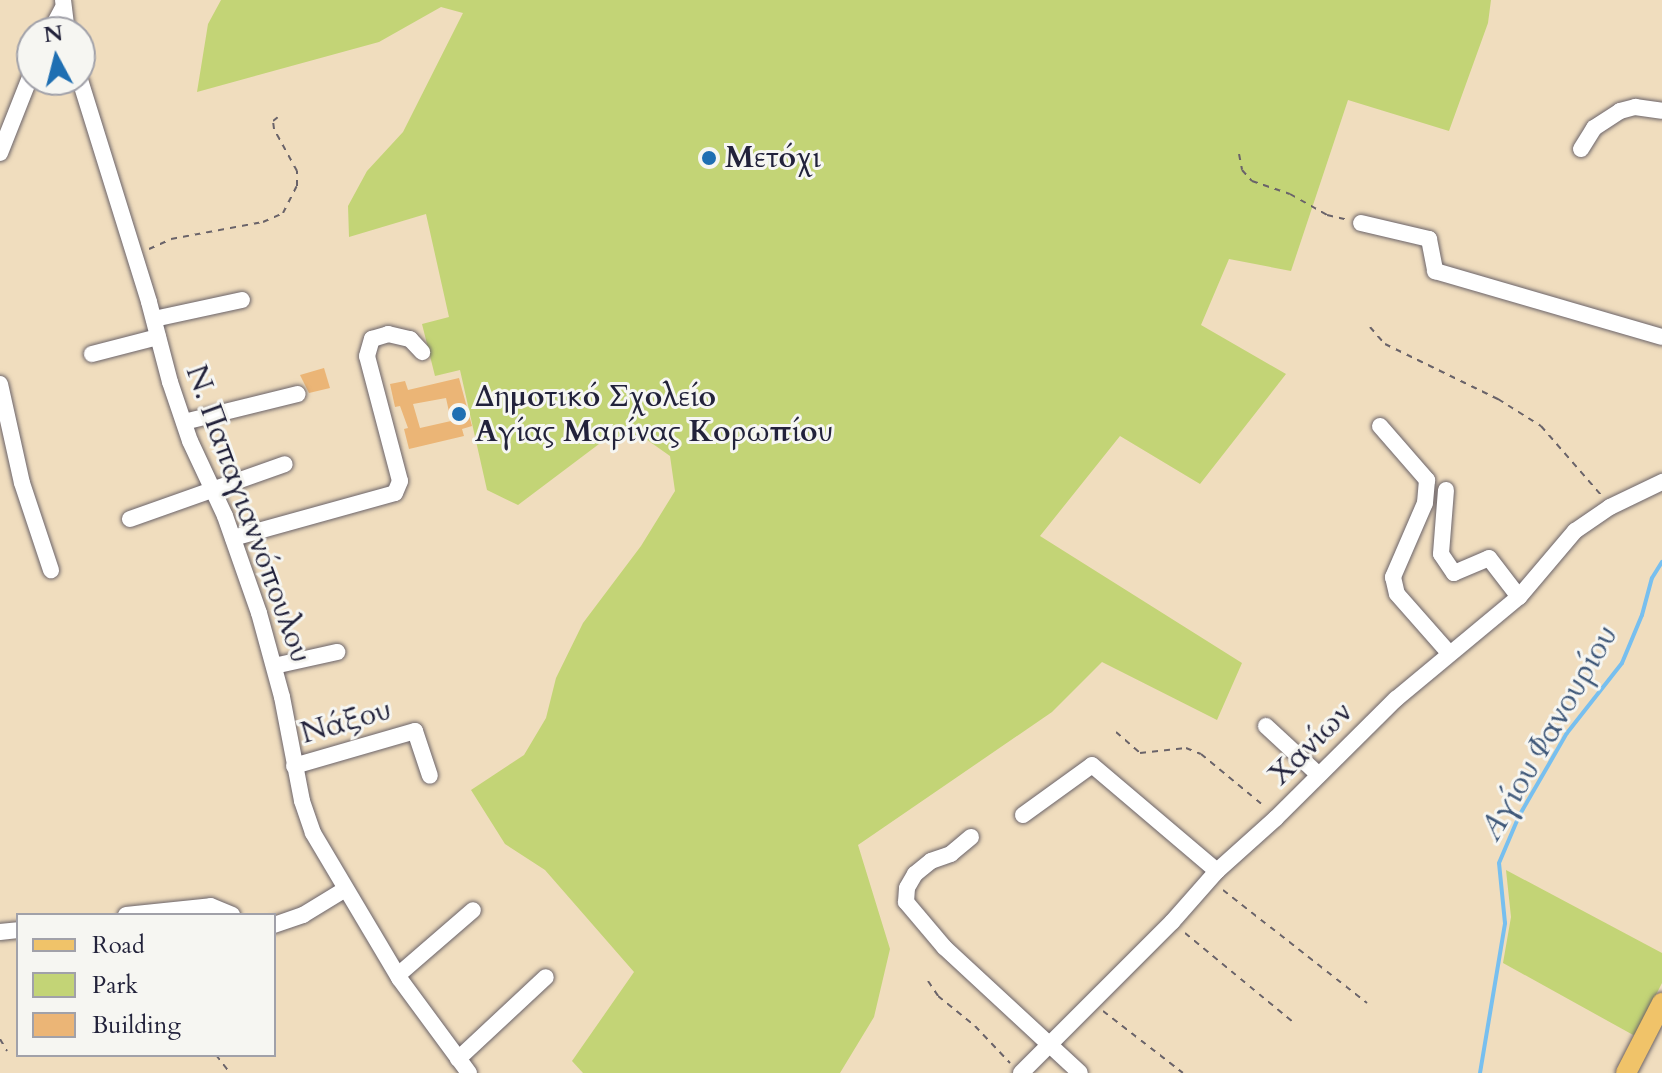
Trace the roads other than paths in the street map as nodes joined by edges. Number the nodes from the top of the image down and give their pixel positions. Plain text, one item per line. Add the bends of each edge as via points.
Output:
1 (23, 96) edge
2 (85, 96) edge
3 (1662, 111) edge
4 (1581, 149) dead end
5 (0, 153) edge
6 (1361, 223) road end
7 (242, 300) dead end
8 (154, 319) junction
9 (158, 337) junction
10 (1662, 337) edge
11 (422, 352) dead end
12 (92, 354) dead end
13 (0, 384) edge
14 (298, 394) dead end
15 (184, 422) junction
16 (1380, 426) dead end
17 (285, 464) dead end
18 (1662, 482) edge
19 (212, 488) junction
20 (1446, 490) dead end
21 (130, 519) dead end
22 (233, 538) junction
23 (51, 570) dead end
24 (1519, 597) junction
25 (337, 652) dead end
26 (1449, 653) junction
27 (274, 666) junction
28 (1266, 726) dead end
29 (294, 766) junction
30 (1319, 775) junction
31 (430, 776) dead end
32 (1023, 815) dead end
33 (971, 837) dead end
34 (1213, 875) junction
35 (344, 890) junction
36 (473, 910) dead end
37 (145, 913) edge
38 (227, 913) edge
39 (276, 924) edge
40 (398, 975) junction
41 (546, 977) dead end
42 (1662, 1003) edge
43 (1047, 1045) junction
44 (458, 1059) junction
45 (1016, 1069) edge
46 (469, 1073) edge
47 (1080, 1073) edge
48 (1626, 1073) edge

1 - 5 street
2 - 8 street, Ν. Παπαγιαννόπουλου
3 - 4 street via 1620,111 1594,128
6 - 10 street via 1429,239 1435,271
7 - 8 street
8 - 9 street, Ν. Παπαγιαννόπουλου
9 - 12 street
9 - 15 street, Ν. Παπαγιαννόπουλου
11 - 22 street via 410,339 388,334 372,339 367,356 400,481 395,493
13 - 23 street via 22,483
14 - 15 street
15 - 19 street, Ν. Παπαγιαννόπουλου
16 - 26 street via 1427,480 1425,503 1393,577 1397,594
17 - 19 street
18 - 24 street, Χανίων via 1575,531
19 - 21 street
19 - 22 street, Ν. Παπαγιαννόπουλου
20 - 24 street via 1441,554 1454,573 1489,558
22 - 27 street, Ν. Παπαγιαννόπουλου
24 - 26 street, Χανίων
25 - 27 street
26 - 30 street, Χανίων
27 - 29 street, Ν. Παπαγιαννόπουλου
28 - 30 street
29 - 31 street, Νάξου via 415,731
29 - 35 street, Ν. Παπαγιαννόπουλου via 313,833
30 - 34 street, Χανίων
32 - 34 street via 1092,765
33 - 43 street via 915,874 906,902 944,947
34 - 43 street, Χανίων
35 - 39 street
35 - 40 street, Ν. Παπαγιαννόπουλου
36 - 40 street
37 - 38 street via 211,906
40 - 44 street, Ν. Παπαγιαννόπουλου
41 - 44 street
42 - 48 main road
43 - 45 street, Χανίων
43 - 47 street
44 - 46 street, Ν. Παπαγιαννόπουλου

